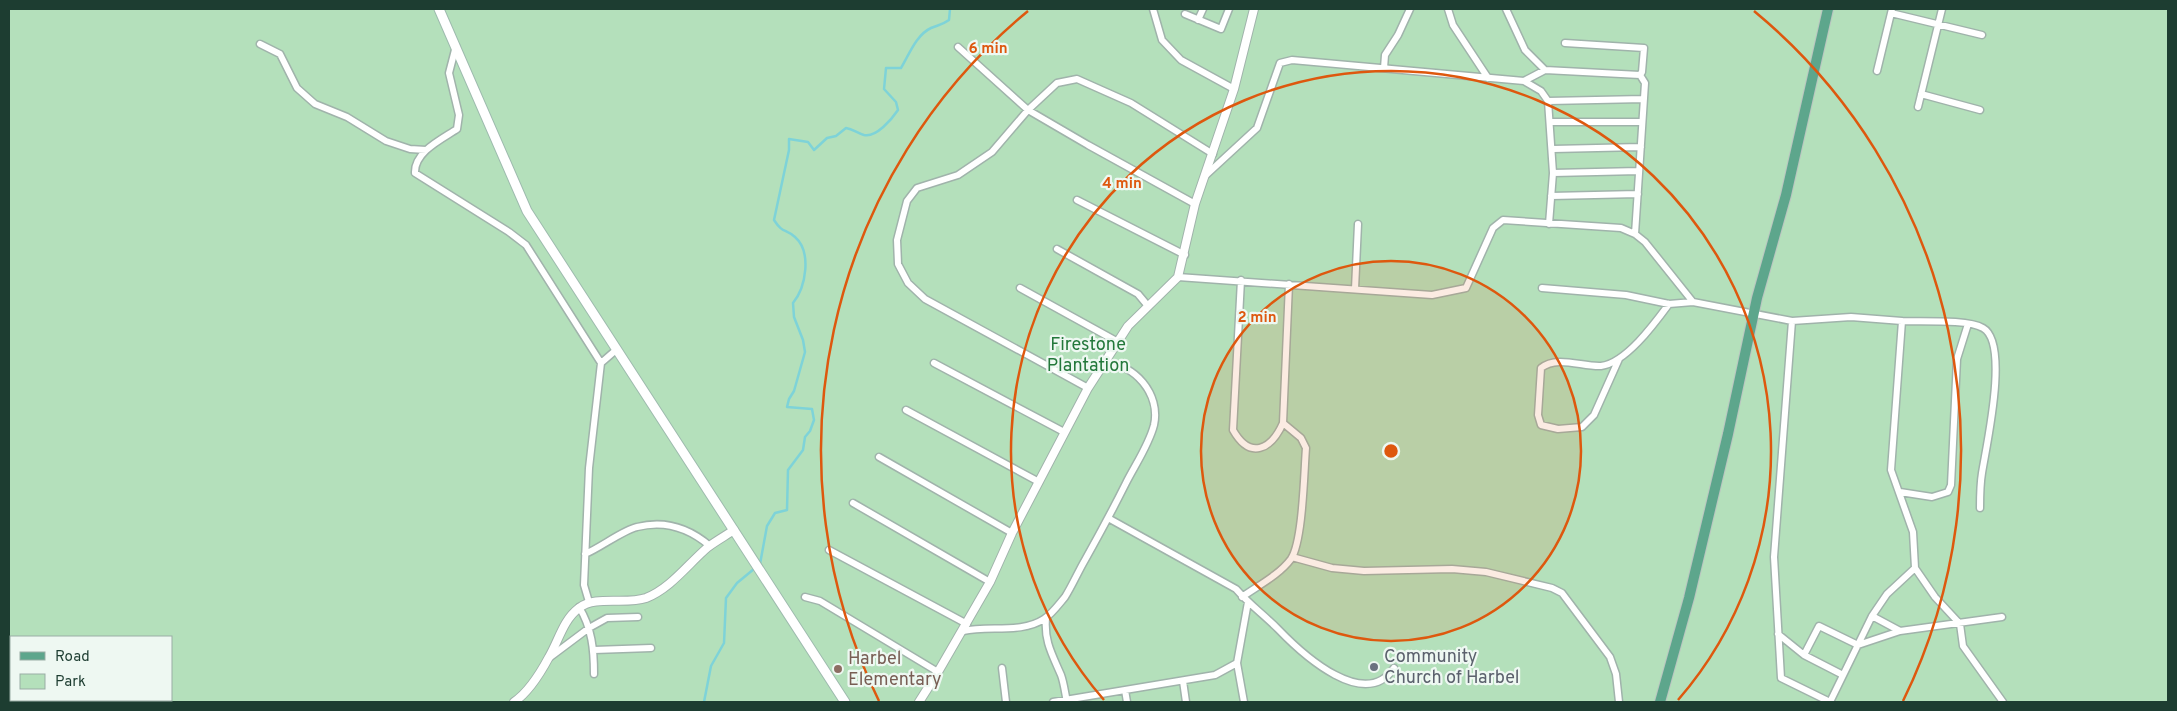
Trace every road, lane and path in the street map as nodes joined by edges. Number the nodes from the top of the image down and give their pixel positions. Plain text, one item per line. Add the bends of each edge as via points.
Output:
1 (439, 9) edge
2 (1153, 9) edge
3 (1203, 9) edge
4 (1229, 9) edge
5 (1254, 9) edge
6 (1410, 9) edge
7 (1448, 9) edge
8 (1506, 9) edge
9 (1828, 9) edge
10 (1942, 9) edge
11 (1891, 11) edge
12 (1185, 14) dead end
13 (1198, 20) junction
14 (1938, 25) junction
15 (1982, 35) dead end
16 (260, 44) dead end
17 (1565, 44) dead end
18 (456, 46) junction
19 (958, 47) dead end
20 (1384, 68) junction
21 (1545, 70) junction
22 (1877, 71) dead end
23 (1640, 75) junction
24 (1488, 78) junction
25 (1524, 81) junction
26 (1234, 89) junction
27 (1921, 94) junction
28 (1644, 99) junction
29 (1548, 101) junction
30 (1918, 107) dead end
31 (1028, 110) junction
32 (1980, 110) dead end
33 (1551, 122) junction
34 (1642, 122) junction
35 (1641, 147) junction
36 (1553, 149) junction
37 (426, 150) junction
38 (1213, 154) junction
39 (1639, 171) junction
40 (1553, 173) junction
41 (1206, 175) junction
42 (1638, 194) junction
43 (1551, 196) junction
44 (1077, 200) dead end
45 (1195, 204) junction
46 (1358, 224) dead end
47 (1548, 224) junction
48 (1636, 234) junction
49 (1057, 249) dead end
50 (1185, 256) junction
51 (1178, 277) junction
52 (1242, 280) junction
53 (1289, 284) junction
54 (1020, 288) dead end
55 (1542, 288) dead end
56 (1356, 289) junction
57 (1693, 302) junction
58 (1669, 304) junction
59 (1148, 306) junction
60 (1754, 314) junction
61 (1792, 321) junction
62 (1902, 321) junction
63 (1968, 324) junction
64 (1118, 342) junction
65 (616, 350) junction
66 (1618, 359) junction
67 (601, 363) junction
68 (934, 363) dead end
69 (1104, 363) junction
70 (1088, 388) junction
71 (906, 410) dead end
72 (1283, 423) junction
73 (1064, 432) junction
74 (879, 456) dead end
75 (1039, 482) junction
76 (1900, 492) junction
77 (853, 503) dead end
78 (1980, 508) dead end
79 (1108, 518) junction
80 (734, 530) junction
81 (1012, 533) junction
82 (710, 546) junction
83 (829, 550) dead end
84 (585, 554) junction
85 (1292, 557) junction
86 (1915, 568) junction
87 (990, 582) junction
88 (805, 596) dead end
89 (1242, 596) junction
90 (589, 602) junction
91 (1248, 602) junction
92 (579, 607) junction
93 (1872, 616) junction
94 (638, 617) dead end
95 (2002, 617) dead end
96 (1046, 618) junction
97 (1960, 624) junction
98 (964, 627) junction
99 (589, 628) junction
100 (1900, 631) junction
101 (1778, 634) junction
102 (1858, 645) junction
103 (651, 648) dead end
104 (594, 650) junction
105 (1804, 655) junction
106 (549, 658) junction
107 (1237, 663) junction
108 (1002, 668) dead end
109 (1394, 668) dead end
110 (938, 672) junction
111 (594, 674) dead end
112 (1843, 675) junction
113 (1325, 678) dead end
114 (1183, 681) junction
115 (1125, 690) junction
116 (1380, 690) dead end
117 (74, 701) edge
118 (1067, 701) edge
119 (95, 702) edge
120 (514, 702) edge
121 (845, 702) edge
122 (919, 702) edge
123 (1006, 702) edge
124 (1053, 702) edge
125 (1127, 702) edge
126 (1186, 702) edge
127 (1244, 702) edge
128 (1619, 702) edge
129 (1660, 702) edge
130 (2003, 702) edge

1 - 18 main road
2 - 26 street via 1162,40 1182,60
3 - 13 street
4 - 13 street via 1221,29
5 - 26 street
6 - 20 street via 1385,55
7 - 24 street via 1453,25
8 - 21 street via 1525,50
9 - 60 main road via 1786,195
10 - 14 street
11 - 14 street
11 - 22 street
12 - 13 street
14 - 15 street
14 - 27 street
16 - 37 street via 280,54 298,88 315,104 347,116 386,141 410,149
17 - 23 street via 1644,48
18 - 37 street via 449,73 459,114 457,129
18 - 65 main road via 527,211
19 - 31 street
20 - 24 street
20 - 41 street via 1292,60 1280,63 1257,128
21 - 23 street
21 - 25 street
23 - 28 street via 1645,83
24 - 25 street
25 - 29 street via 1541,91
26 - 38 street
27 - 30 street
27 - 32 street
28 - 29 street
28 - 34 street
29 - 33 street
31 - 38 street via 1057,83 1077,79 1131,103
31 - 45 street
31 - 70 street via 992,152 958,175 917,188 907,201 897,240 898,264 908,283 925,298
33 - 34 street
33 - 36 street
34 - 35 street
35 - 36 street
35 - 39 street
36 - 40 street
37 - 67 street via 415,166 416,173 526,245
38 - 41 street
39 - 40 street
39 - 42 street
40 - 43 street
41 - 45 street
42 - 43 street
42 - 48 street
43 - 47 street
44 - 50 street
45 - 50 street
46 - 56 street
47 - 48 street via 1621,228
47 - 56 street via 1503,220 1493,228 1466,288 1432,295
48 - 57 street
49 - 59 street via 1138,294
50 - 51 street
51 - 52 street
51 - 59 street
52 - 53 street
52 - 72 street via 1233,430 1239,441 1248,447 1260,448 1277,437
53 - 56 street
53 - 72 street
54 - 64 street
55 - 58 street via 1626,295
57 - 58 street
57 - 60 street
58 - 66 street via 1647,332
59 - 64 street via 1128,326
60 - 61 street
60 - 129 main road via 1691,588
61 - 62 street via 1851,318
61 - 101 street via 1774,557
62 - 63 street
62 - 76 street via 1891,470
63 - 76 street via 1957,359 1951,485 1948,492 1932,497
63 - 78 street via 1988,332 1992,340 1996,378 1981,476
64 - 69 street
65 - 67 street
65 - 80 main road
66 - 66 street via 1602,366 1556,362 1541,368 1538,415 1541,424 1558,429 1582,427 1594,415
67 - 84 street via 589,468
68 - 73 street
69 - 70 street
69 - 79 street via 1117,363 1134,373 1148,390 1154,408 1154,424 1149,438
70 - 73 street
71 - 75 street
72 - 85 street via 1301,438 1306,448 1299,533
73 - 75 street
74 - 81 street
75 - 81 street
76 - 86 street via 1913,532
77 - 87 street
79 - 89 street via 1236,589
79 - 96 street via 1065,596
80 - 82 street
80 - 121 main road
81 - 87 street
82 - 84 street via 696,534 682,528 649,526 636,527
82 - 90 street via 662,590 645,598
83 - 98 street
84 - 90 street via 584,585
85 - 89 street via 1278,573
85 - 128 street via 1332,568 1364,572 1452,569 1486,572 1552,588 1562,593 1610,657 1616,674
86 - 93 street via 1887,594
86 - 97 street via 1935,597
87 - 98 street
88 - 110 street via 820,601
89 - 91 street
90 - 92 street
91 - 107 street
91 - 113 street
92 - 99 street
92 - 106 street via 566,620
93 - 100 street
93 - 102 street
94 - 99 street via 606,618
95 - 97 street
96 - 98 street via 1036,624 1018,627
96 - 118 street via 1045,632
97 - 100 street
97 - 130 street via 1964,646
98 - 110 street
99 - 104 street
99 - 106 street
100 - 102 street
101 - 105 street
101 - 112 street via 1781,678 1830,702
102 - 105 street via 1819,626
102 - 112 street
103 - 104 street
104 - 111 street
105 - 112 street
106 - 120 street via 532,684
107 - 114 street via 1215,675
107 - 127 street
108 - 123 street
109 - 116 street
110 - 122 street
114 - 115 street
114 - 126 street
115 - 118 street
115 - 125 street
117 - 119 street
118 - 124 street

